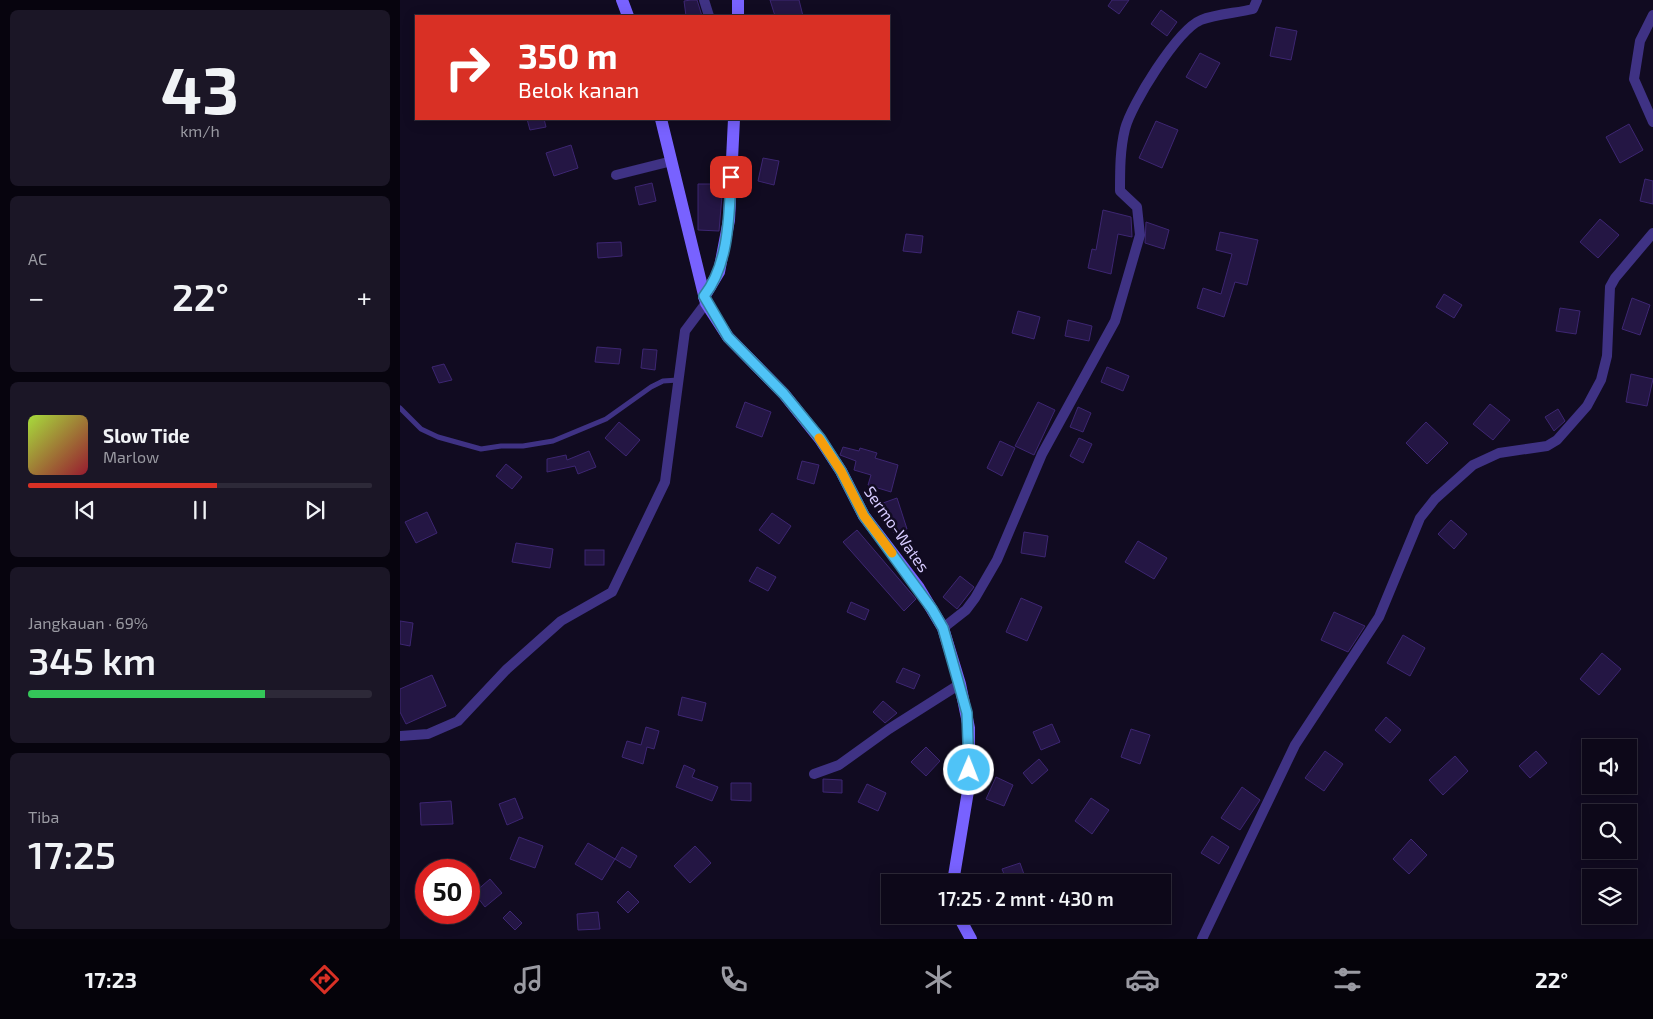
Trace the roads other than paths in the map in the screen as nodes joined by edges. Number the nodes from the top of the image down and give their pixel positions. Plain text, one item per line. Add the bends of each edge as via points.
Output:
1 (622, 0) edge
2 (704, 0) edge
3 (738, 0) edge
4 (1257, 0) edge
5 (628, 15) edge
6 (709, 15) edge
7 (738, 15) edge
8 (1653, 15) edge
9 (662, 120) edge
10 (734, 120) edge
11 (1653, 122) edge
12 (672, 161) junction
13 (616, 174) dead end
14 (1653, 233) edge
15 (705, 300) junction
16 (680, 380) junction
17 (400, 408) edge
18 (943, 628) junction
19 (960, 684) junction
20 (400, 736) edge
21 (814, 774) dead end
22 (954, 874) edge
23 (963, 924) edge
24 (971, 939) edge
25 (1202, 939) edge

1 - 5 main road
2 - 6 street
3 - 7 main road
4 - 18 street via 1253,9 1200,20 1173,45 1125,127 1120,191 1137,207 1140,235 1115,320 1042,454 997,560 975,598
8 - 11 street via 1640,41 1634,79
9 - 12 main road, Sermo-Wates
10 - 15 main road via 729,220 719,272
12 - 13 street
12 - 15 main road, Sermo-Wates
14 - 25 street via 1610,287 1607,356 1601,380 1588,406 1557,440 1547,446 1499,453 1473,465 1435,499 1420,518 1379,617 1295,746
15 - 16 street via 685,331
15 - 18 main road, Sermo-Wates via 728,337 784,394 820,438 864,516 919,588
16 - 17 lane via 663,381 651,387 606,419 553,441 523,446 481,449 438,437 421,429
16 - 20 street via 665,482 612,592 561,621 507,669 458,721 428,734
18 - 19 main road, Sermo-Wates
19 - 21 street via 889,729 839,766
19 - 22 main road, Sermo-Wates via 969,728 969,785
23 - 24 main road

